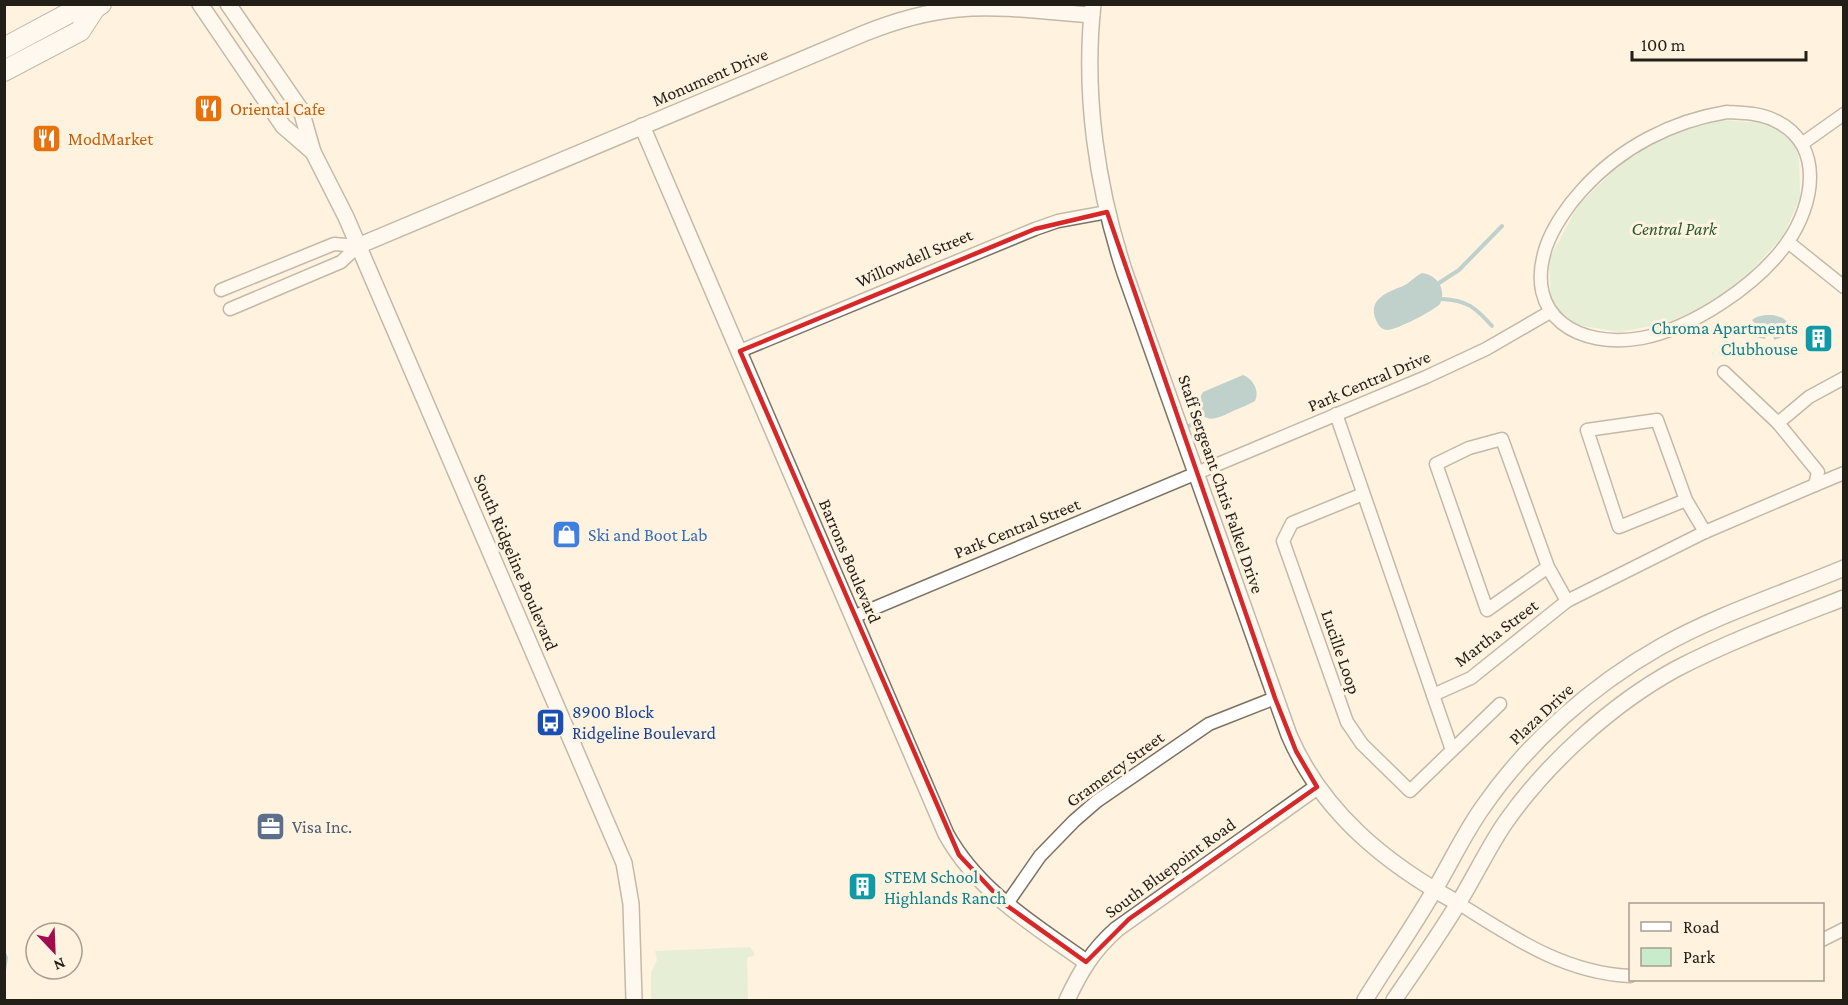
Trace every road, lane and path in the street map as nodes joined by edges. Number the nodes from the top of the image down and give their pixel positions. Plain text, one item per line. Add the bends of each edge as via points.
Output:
1 (200, 4) edge
2 (228, 4) edge
3 (98, 6) edge
4 (1093, 10) edge
5 (4, 48) edge
6 (4, 71) edge
7 (1844, 114) edge
8 (642, 126) junction
9 (1803, 143) junction
10 (313, 152) junction
11 (1107, 212) junction
12 (1788, 242) junction
13 (358, 246) junction
14 (1844, 286) edge
15 (221, 290) dead end
16 (230, 309) dead end
17 (1550, 312) junction
18 (740, 351) junction
19 (1724, 372) dead end
20 (1844, 378) edge
21 (1336, 414) junction
22 (1778, 423) junction
23 (1196, 473) junction
24 (1844, 473) edge
25 (1815, 485) junction
26 (1363, 494) junction
27 (1686, 500) junction
28 (1705, 532) junction
29 (1548, 567) junction
30 (1844, 568) edge
31 (1844, 598) edge
32 (1567, 601) junction
33 (853, 617) junction
34 (1433, 695) junction
35 (1275, 698) junction
36 (1500, 704) dead end
37 (1452, 750) junction
38 (1317, 787) junction
39 (1434, 890) junction
40 (1458, 903) junction
41 (1006, 905) junction
42 (1844, 929) edge
43 (1824, 939) edge
44 (1086, 962) junction
45 (1629, 976) edge
46 (634, 1000) edge
47 (1067, 1000) edge
48 (1365, 1000) edge
49 (1394, 1000) edge

1 - 10 street, South Ridgeline Boulevard via 283,126
2 - 10 street, South Ridgeline Boulevard via 301,110
3 - 5 main road via 73,11
3 - 6 main road via 80,31
4 - 8 street, Monument Drive via 977,9 914,16
4 - 11 street, Staff Sergeant Chris Falkel Drive via 1094,130
7 - 9 street
8 - 13 street, Monument Drive
8 - 18 street, Barrons Boulevard
9 - 12 street via 1810,169 1809,188 1802,215
9 - 17 street via 1772,119 1727,112 1671,128 1625,152 1582,190 1547,244 1542,277
10 - 13 street, South Ridgeline Boulevard
11 - 18 street, Willowdell Street via 1024,232
11 - 23 street, Staff Sergeant Chris Falkel Drive
12 - 14 street
12 - 17 street via 1761,271 1719,305 1687,323 1650,336 1624,340 1592,338 1566,326
13 - 15 street, Monument Drive via 334,244
13 - 16 street, Monument Drive via 340,262
13 - 46 street, South Ridgeline Boulevard via 624,863 631,904
17 - 21 street, Park Central Drive via 1478,353
18 - 33 street, Barrons Boulevard
19 - 22 street
20 - 22 street via 1809,397
21 - 23 street, Park Central Drive
21 - 26 street
22 - 25 street via 1818,472
23 - 33 street, Park Central Street
23 - 35 street, Staff Sergeant Chris Falkel Drive
24 - 25 street, Martha Street
25 - 28 street, Martha Street
26 - 34 street
26 - 37 street, Lucille Loop via 1292,523 1283,541 1347,722 1362,744 1410,791
27 - 27 street via 1657,420 1587,430 1619,527
27 - 28 street
28 - 32 street, Martha Street
29 - 29 street via 1502,439 1469,448 1436,464 1487,610
29 - 32 street
30 - 39 street, Plaza Drive via 1707,623 1603,684 1557,723 1505,777
31 - 40 street via 1718,648 1620,706 1570,749 1527,795 1504,824
32 - 34 street, Martha Street via 1471,678
33 - 41 street, Barrons Boulevard via 949,840 976,876
34 - 37 street
35 - 38 street, Staff Sergeant Chris Falkel Drive via 1296,751
35 - 41 street, Gramercy Street via 1209,724 1098,801 1044,851
36 - 37 street, Lucille Loop
38 - 39 street, Staff Sergeant Chris Falkel Drive via 1377,850
38 - 44 street, South Bluepoint Road via 1129,919
39 - 40 street, Staff Sergeant Chris Falkel Drive
39 - 48 street, Plaza Drive
40 - 45 street via 1534,950 1580,967
40 - 49 street
41 - 44 street, Barrons Boulevard
42 - 43 street
44 - 47 street, South Bluepoint Road

